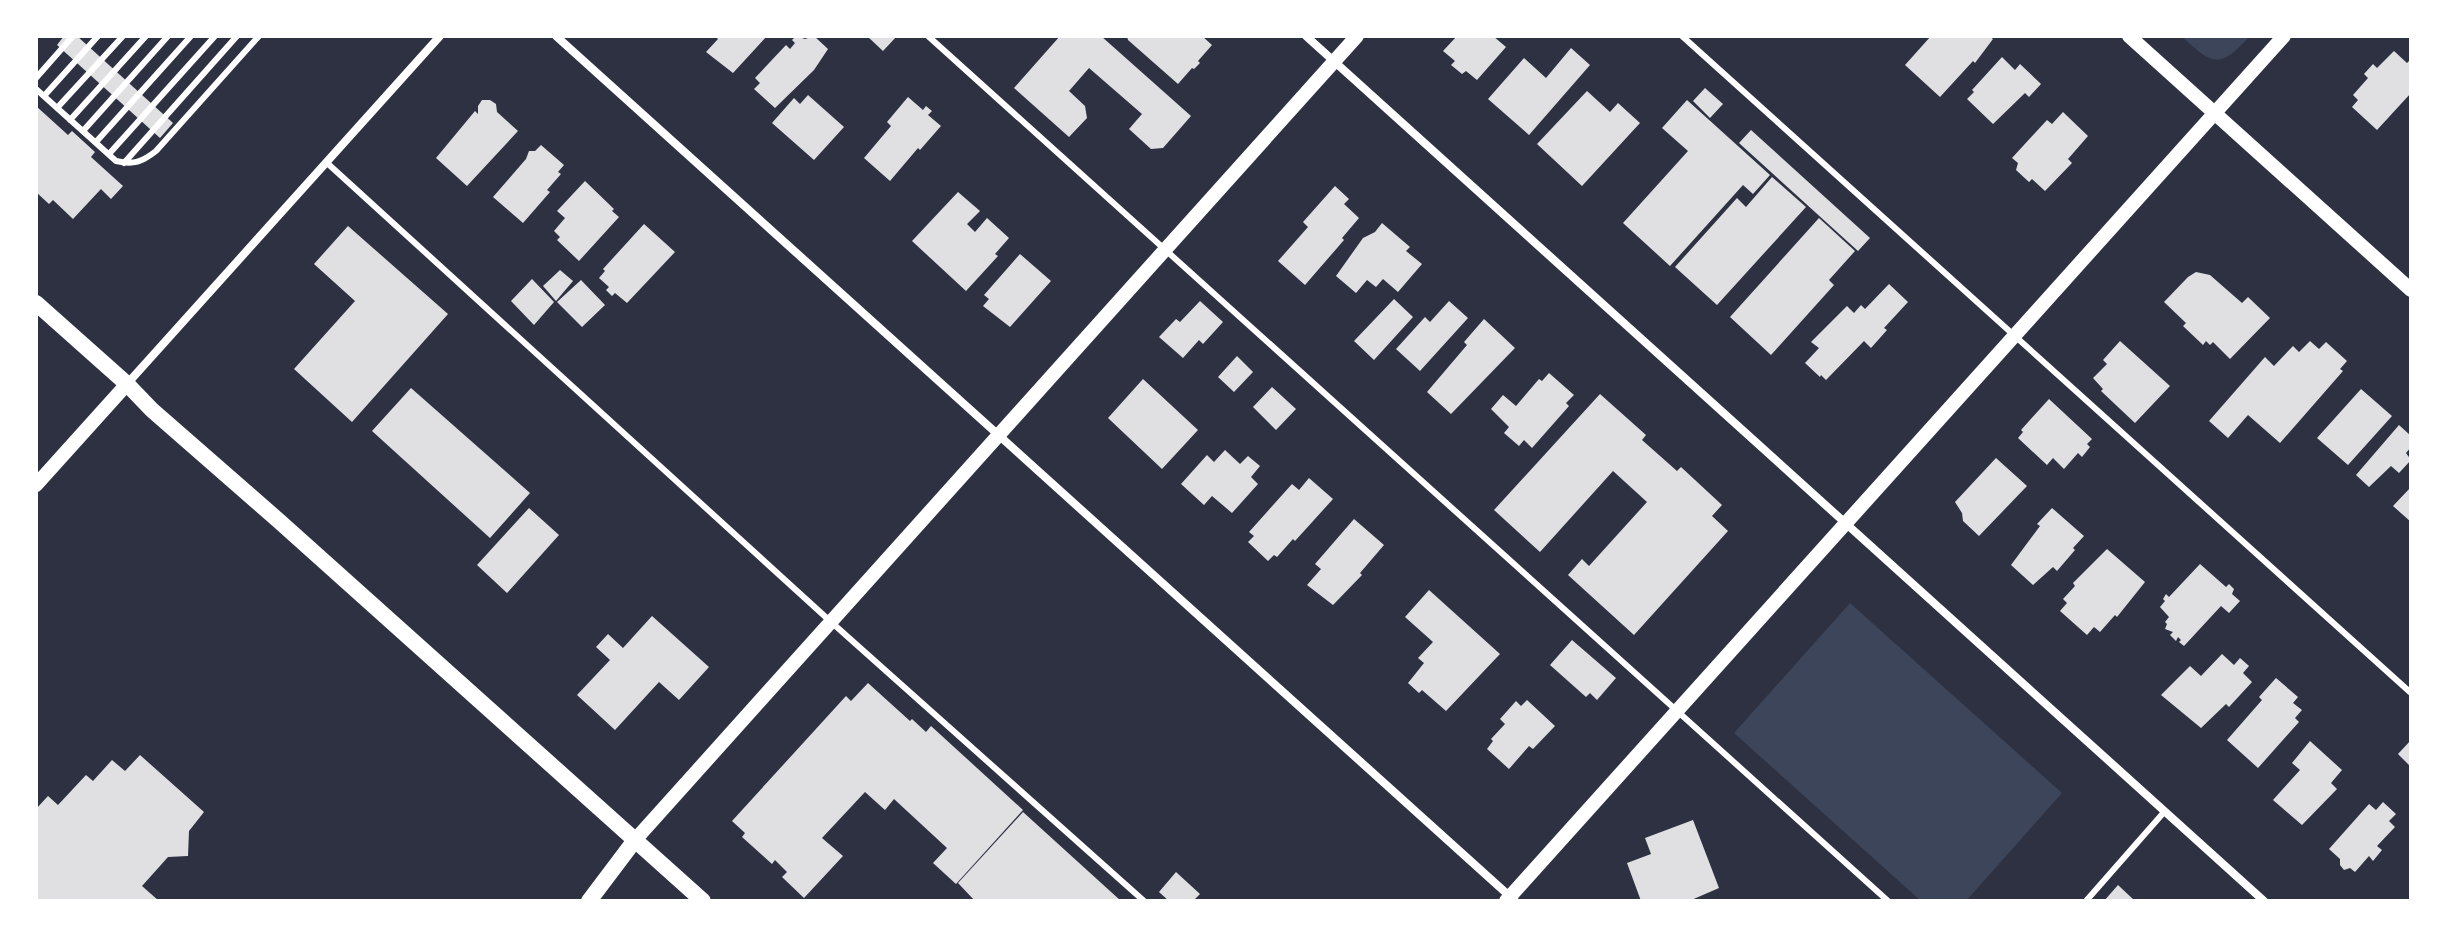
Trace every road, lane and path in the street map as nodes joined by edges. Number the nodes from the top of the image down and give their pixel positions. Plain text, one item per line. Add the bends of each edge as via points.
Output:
1 (73, 36) edge
2 (98, 36) edge
3 (123, 36) edge
4 (146, 36) edge
5 (168, 36) edge
6 (191, 36) edge
7 (215, 36) edge
8 (237, 36) edge
9 (259, 36) edge
10 (440, 36) edge
11 (556, 36) edge
12 (928, 36) edge
13 (1306, 36) edge
14 (1357, 36) edge
15 (1682, 36) edge
16 (2129, 36) edge
17 (2284, 36) edge
18 (1334, 61) junction
19 (36, 78) edge
20 (36, 89) edge
21 (44, 96) junction
22 (57, 108) junction
23 (2215, 113) junction
24 (70, 120) junction
25 (83, 131) junction
26 (96, 142) junction
27 (109, 154) junction
28 (326, 162) junction
29 (124, 163) junction
30 (1164, 251) junction
31 (2411, 290) edge
32 (36, 303) edge
33 (2015, 336) junction
34 (127, 384) junction
35 (998, 434) junction
36 (36, 485) edge
37 (1846, 524) junction
38 (830, 621) junction
39 (2411, 693) edge
40 (1675, 711) junction
41 (2165, 811) junction
42 (635, 840) junction
43 (1511, 899) edge
44 (589, 901) edge
45 (703, 901) edge
46 (1144, 901) edge
47 (1888, 901) edge
48 (2086, 901) edge
49 (2264, 901) edge

1 - 19 lane
2 - 21 lane
3 - 22 lane
4 - 24 lane
5 - 25 lane
6 - 26 lane
7 - 27 lane
8 - 29 lane
9 - 29 lane via 156,151
10 - 28 street
11 - 35 street
12 - 30 lane
13 - 18 street
14 - 18 street
15 - 33 lane
16 - 23 street
17 - 23 street
18 - 30 street
18 - 37 street
20 - 21 lane
21 - 22 lane
22 - 24 lane
23 - 31 street
23 - 33 street
24 - 25 lane
25 - 26 lane
26 - 27 lane
27 - 29 lane
28 - 34 street
28 - 38 lane
30 - 35 street
30 - 40 lane
32 - 34 main road
33 - 37 street
33 - 39 lane
34 - 36 street
34 - 42 main road
35 - 38 street
35 - 43 street
37 - 40 street
37 - 41 street
38 - 42 street
38 - 46 lane
40 - 43 street
40 - 47 lane
41 - 48 lane
41 - 49 street
42 - 44 main road
42 - 45 main road

